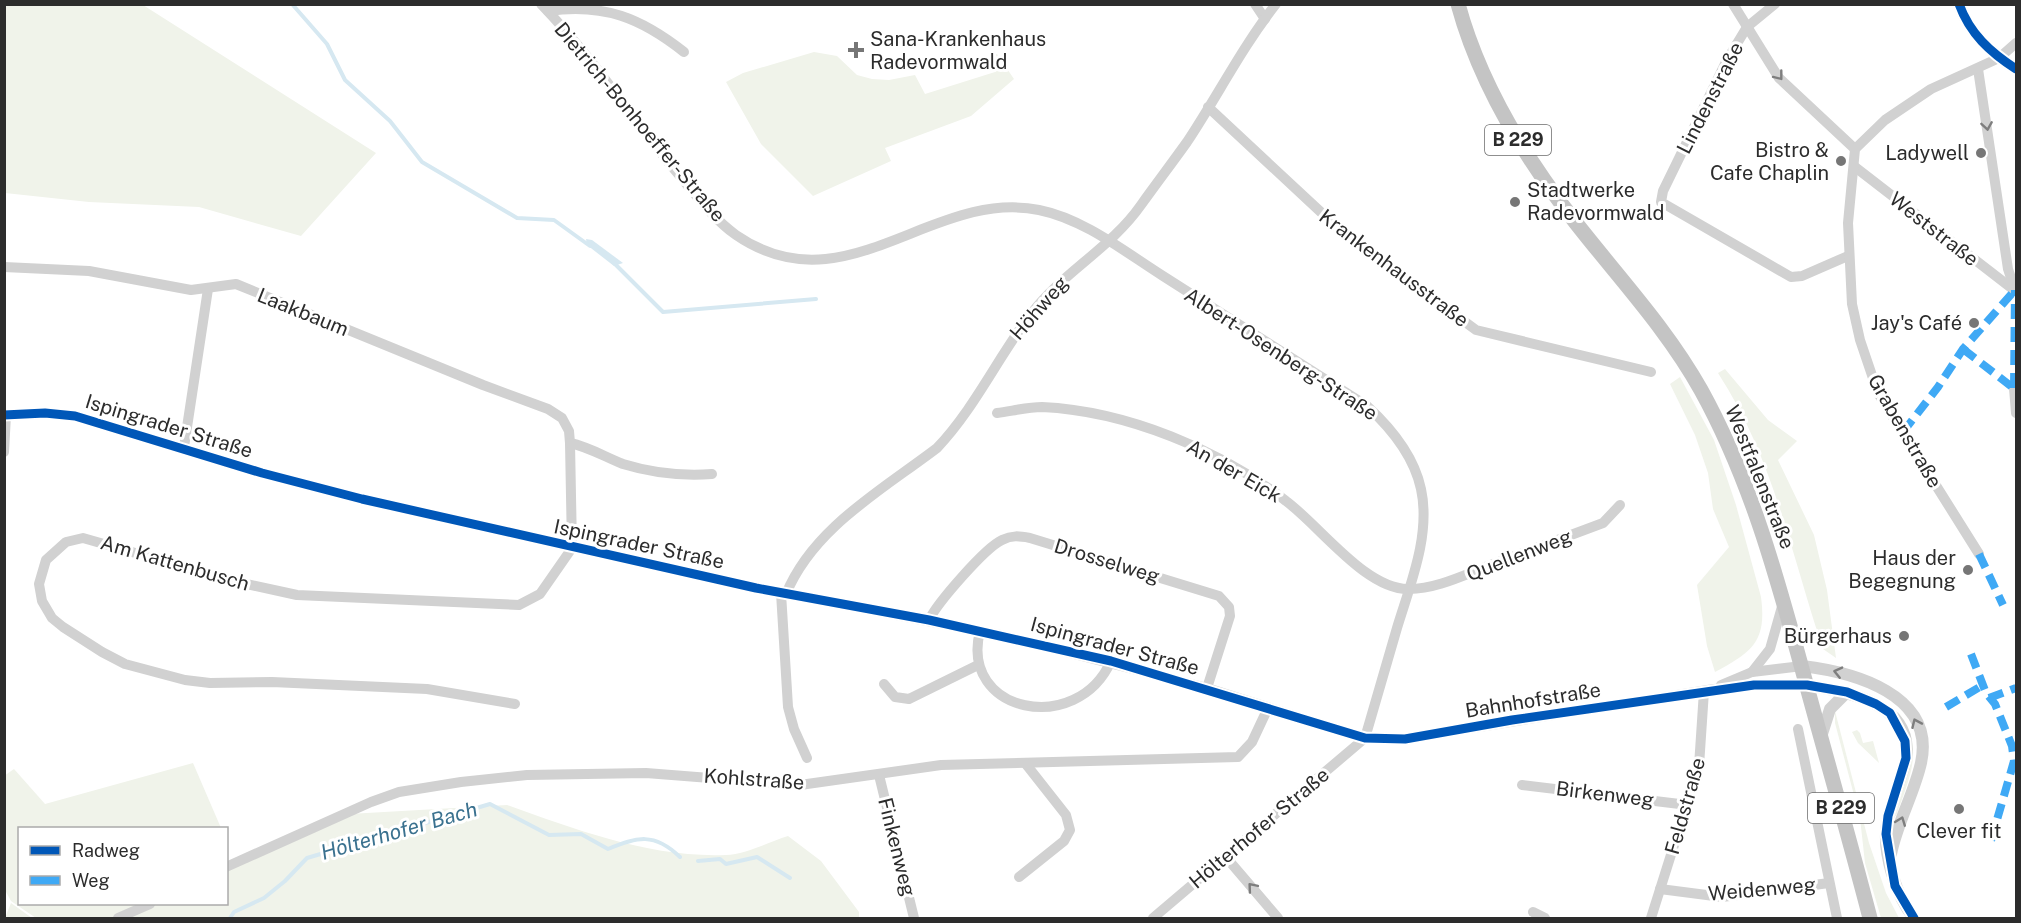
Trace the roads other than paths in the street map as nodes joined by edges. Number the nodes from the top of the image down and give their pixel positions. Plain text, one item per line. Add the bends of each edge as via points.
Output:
1 (1255, 4) edge
2 (1276, 4) edge
3 (1458, 4) edge
4 (1733, 4) edge
5 (1775, 4) edge
6 (1959, 4) edge
7 (544, 8) edge
8 (1265, 19) junction
9 (1747, 27) junction
10 (2016, 43) edge
11 (684, 52) dead end
12 (1999, 58) junction
13 (1978, 69) junction
14 (2016, 69) edge
15 (1208, 107) junction
16 (1855, 149) junction
17 (1855, 167) junction
18 (1108, 241) junction
19 (1848, 256) junction
20 (4, 267) edge
21 (208, 289) junction
22 (2015, 290) edge
23 (1651, 372) dead end
24 (2014, 388) dead end
25 (997, 413) dead end
26 (2016, 413) edge
27 (5, 415) edge
28 (570, 443) junction
29 (184, 447) junction
30 (4, 452) edge
31 (712, 474) dead end
32 (1620, 504) dead end
33 (573, 548) junction
34 (1979, 554) dead end
35 (1409, 590) junction
36 (784, 594) junction
37 (1784, 599) junction
38 (929, 620) junction
39 (980, 631) junction
40 (1111, 661) junction
41 (978, 665) junction
42 (1802, 666) junction
43 (1752, 672) junction
44 (884, 684) dead end
45 (1807, 685) junction
46 (1207, 688) junction
47 (1709, 690) junction
48 (1847, 692) junction
49 (514, 704) dead end
50 (1268, 708) junction
51 (1798, 729) dead end
52 (1821, 737) junction
53 (1365, 738) junction
54 (807, 758) dead end
55 (1025, 763) junction
56 (879, 775) junction
57 (1522, 785) dead end
58 (1688, 804) junction
59 (1225, 856) junction
60 (1890, 859) junction
61 (228, 866) edge
62 (1019, 877) dead end
63 (1829, 883) junction
64 (1660, 889) junction
65 (146, 905) edge
66 (1533, 912) dead end
67 (118, 918) edge
68 (914, 918) edge
69 (1153, 918) edge
70 (1278, 918) edge
71 (1545, 918) edge
72 (1651, 918) edge
73 (1837, 918) edge
74 (1870, 918) edge
75 (1914, 918) edge

1 - 8 street
2 - 8 street, Höhweg
3 - 37 main road, Westfalenstraße / B 229 via 1489,85 1527,155 1662,330 1700,388 1752,499
4 - 9 street
5 - 9 street, Lindenstraße
6 - 12 street via 1975,35
7 - 11 street, Dietrich-Bonhoeffer-Straße via 574,7 616,14 643,24
7 - 18 street, Dietrich-Bonhoeffer-Straße via 703,203 735,234 767,250 810,260 847,255 879,248 960,215 1006,207 1054,214
8 - 15 street, Höhweg
9 -> 16 street via 1779,78
9 - 19 street, Lindenstraße via 1727,60 1661,202 1791,277
10 - 12 street
12 - 13 street
12 - 14 street
13 - 16 street via 1914,100
13 -> 22 street via 2008,269
15 - 18 street, Höhweg via 1140,206
15 - 23 street, Krankenhausstraße via 1339,229 1476,330
16 - 17 street, Grabenstraße
17 - 19 street, Grabenstraße via 1849,197
17 - 22 street, Weststraße
18 - 35 street, Albert-Osenberg-Straße via 1367,406 1387,425 1421,489 1422,532
18 - 36 street, Höhweg via 1041,301 1008,343 948,436 854,509 810,553
19 - 34 street, Grabenstraße via 1852,304 1874,384
20 - 21 street, Laakbaum via 89,271 171,288
21 - 28 street, Laakbaum via 237,284 548,409 562,418
21 - 29 street, Ispingrader Straße
24 - 26 street
25 - 35 street, An der Eick via 1041,407 1083,413 1143,427 1209,453 1286,500 1368,575
27 - 29 street, Ispingrader Straße via 45,412 75,416
27 - 30 street
28 - 31 street via 653,471 690,476
28 - 33 street, Laakbaum
29 - 33 street, Ispingrader Straße via 262,473
32 - 35 street, Quellenweg via 1603,523 1446,582
33 - 36 street, Ispingrader Straße
33 - 49 street, Am Kattenbusch via 540,594 519,605 297,595 233,581 91,538 66,542 50,555 43,568 40,593 52,618 125,664 210,683 427,689
35 - 53 street, Albert-Osenberg-Straße
36 - 38 street, Ispingrader Straße
36 - 54 street via 782,636 788,708
37 - 42 main road, Westfalenstraße / B 229
37 - 43 street via 1770,649
38 - 39 street, Ispingrader Straße
38 - 46 street, Drosselweg via 937,604 999,541 1017,535 1030,538 1219,596 1229,607 1230,616
39 - 40 street, Ispingrader Straße
39 - 41 street
40 - 41 street via 1094,688 1070,702 1044,708 1008,699
40 - 46 street, Ispingrader Straße
41 - 44 street via 909,699 895,697
42 - 43 street, Bahnhofstraße
42 - 45 main road, Westfalenstraße / B 229
60 -> 42 street via 1921,759 1922,740 1916,722 1901,702 1874,683 1833,670
43 - 47 street, Bahnhofstraße
45 - 47 street, Bahnhofstraße
45 - 48 street
45 - 52 main road, Westfalenstraße / B 229
46 - 50 street, Ispingrader Straße
47 - 53 street, Bahnhofstraße via 1405,739
47 - 58 street, Feldstraße via 1700,766
48 - 52 street via 1830,709
48 - 60 street via 1890,714 1905,741 1906,758 1886,825
50 - 53 street, Bahnhofstraße
50 - 55 street, Kohlstraße via 1252,742 1238,757
51 - 63 street
52 - 74 main road, Westfalenstraße / B 229
53 - 59 street, Hölterhofer Straße
55 - 56 street, Kohlstraße via 941,765
55 - 62 street via 1066,815 1070,830 1064,841
56 - 61 street, Kohlstraße via 800,785 646,773 527,775 461,782 399,792 371,802
56 - 68 street, Finkenweg
57 - 58 street, Birkenweg
58 - 64 street, Feldstraße
59 - 69 street, Hölterhofer Straße
70 -> 59 street
60 - 75 street via 1895,886
63 - 64 street, Weidenweg via 1722,897
63 - 73 street
64 - 72 street, Feldstraße
65 - 67 street
66 - 71 street

